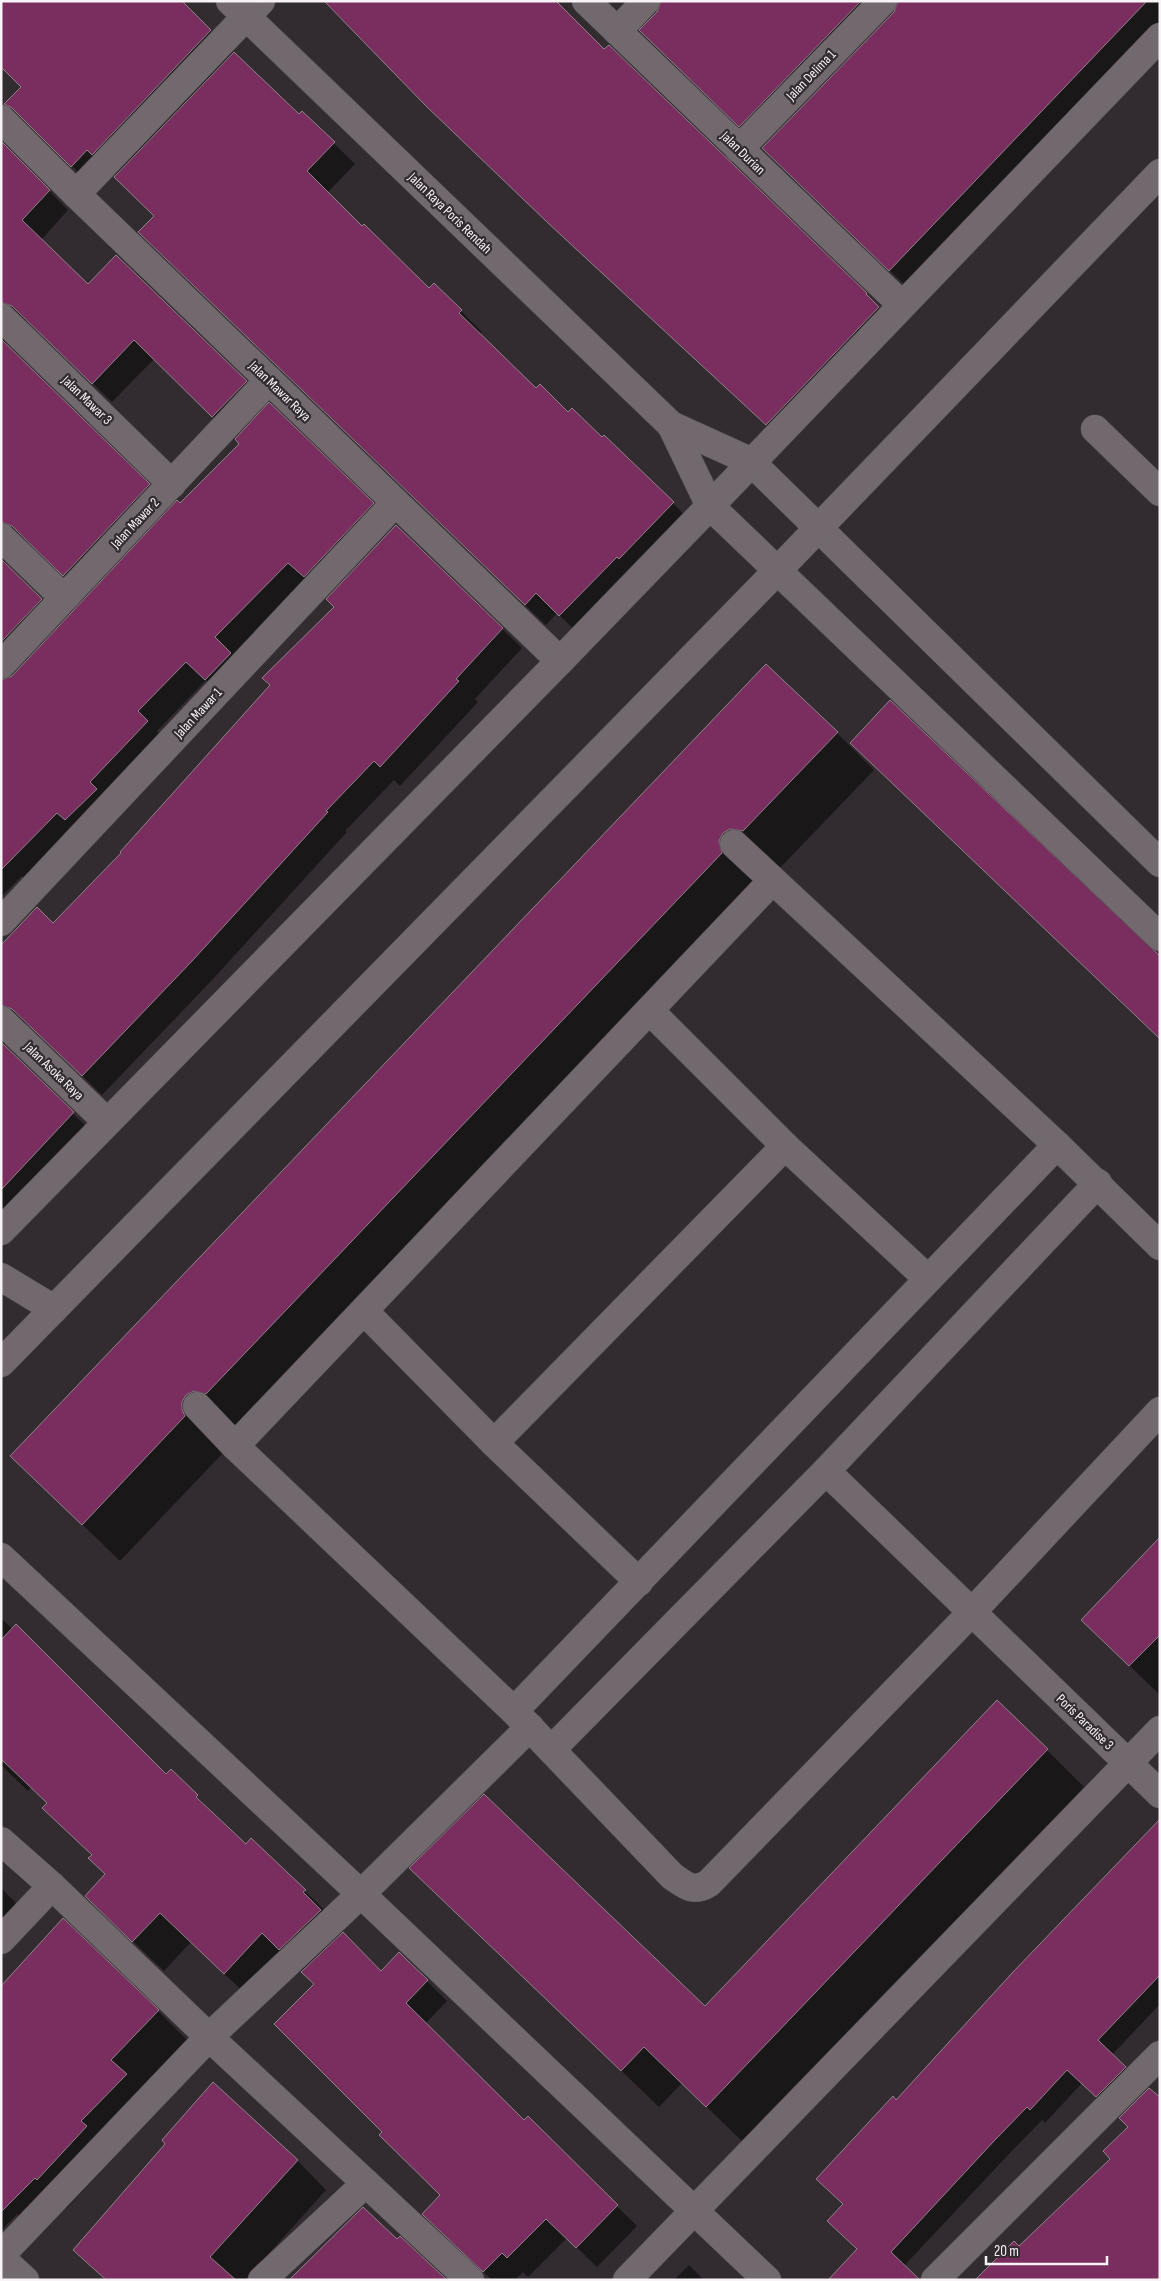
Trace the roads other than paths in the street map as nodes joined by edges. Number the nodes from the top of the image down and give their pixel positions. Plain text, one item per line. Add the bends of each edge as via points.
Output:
1 (586, 1) edge
2 (646, 1) edge
3 (883, 1) edge
4 (245, 6) edge
5 (617, 31) junction
6 (1160, 37) edge
7 (1, 119) edge
8 (739, 150) junction
9 (1160, 173) edge
10 (76, 194) junction
11 (901, 304) junction
12 (1, 317) edge
13 (269, 380) junction
14 (672, 425) junction
15 (1095, 429) dead end
16 (750, 461) junction
17 (172, 484) junction
18 (1160, 492) edge
19 (395, 503) junction
20 (710, 506) junction
21 (819, 529) junction
22 (1, 537) edge
23 (778, 570) junction
24 (64, 598) junction
25 (560, 661) junction
26 (1, 666) edge
27 (734, 844) dead end
28 (1160, 863) edge
29 (772, 881) junction
30 (1, 922) edge
31 (1160, 937) edge
32 (650, 1011) junction
33 (1, 1020) edge
34 (107, 1122) junction
35 (1057, 1145) junction
36 (785, 1146) junction
37 (1098, 1183) junction
38 (1, 1231) edge
39 (1160, 1246) edge
40 (1, 1277) edge
41 (928, 1279) junction
42 (54, 1309) junction
43 (365, 1312) junction
44 (1, 1364) edge
45 (197, 1406) dead end
46 (1160, 1411) edge
47 (494, 1443) junction
48 (235, 1446) junction
49 (826, 1471) junction
50 (1, 1557) edge
51 (639, 1582) junction
52 (972, 1612) junction
53 (522, 1719) junction
54 (1160, 1730) edge
55 (552, 1749) junction
56 (1128, 1763) junction
57 (1160, 1794) edge
58 (1, 1841) edge
59 (52, 1886) junction
60 (361, 1894) junction
61 (1, 1940) edge
62 (210, 2037) junction
63 (1160, 2055) edge
64 (366, 2183) junction
65 (695, 2211) junction
66 (1, 2256) edge
67 (25, 2280) edge
68 (262, 2280) edge
69 (470, 2280) edge
70 (627, 2280) edge
71 (767, 2280) edge
72 (935, 2280) edge

1 - 5 street, Jalan Durian
2 - 5 street
3 - 8 street, Jalan Delima 1
4 - 10 street
4 - 14 street, Jalan Raya Poris Rendah
5 - 8 street, Jalan Durian
6 - 11 street
7 - 10 street, Jalan Mawar Raya
8 - 11 street, Jalan Durian
9 - 21 street
10 - 13 street, Jalan Mawar Raya
11 - 16 street
12 - 17 street, Jalan Mawar 3
13 - 17 street, Jalan Mawar 2
13 - 19 street, Jalan Mawar Raya
14 - 16 street, Jalan Raya Poris Rendah
14 - 20 street, Jalan Raya Poris Rendah
15 - 18 street
16 - 20 street
16 - 21 street, Jalan Raya Poris Rendah
17 - 24 street, Jalan Mawar 2
19 - 25 street, Jalan Mawar Raya
19 - 30 street, Jalan Mawar 1
20 - 23 street
20 - 25 street
21 - 23 street
21 - 28 street, Jalan Raya Poris Rendah
22 - 24 street
23 - 31 street
23 - 42 street
24 - 26 street, Jalan Mawar 2
25 - 34 street
27 - 29 street
29 - 32 street
29 - 35 street
32 - 36 street
32 - 43 street
33 - 34 street, Jalan Asoka Raya
34 - 38 street
35 - 37 street
35 - 41 street
36 - 41 street
36 - 47 street
37 - 39 street
37 - 49 street
40 - 42 street
41 - 51 street
42 - 44 street
43 - 47 street
43 - 48 street
45 - 48 street
46 - 52 street
47 - 51 street
48 - 53 street
49 - 52 street, Poris Paradise 3
49 - 55 street
50 - 60 street
51 - 53 street
52 - 55 street via 700,1889 690,1888 672,1876
52 - 56 street, Poris Paradise 3
53 - 55 street
53 - 60 street
54 - 56 street
56 - 57 street, Poris Paradise 3
56 - 65 street
58 - 59 street
59 - 61 street
59 - 62 street
60 - 62 street
60 - 65 street
62 - 64 street
62 - 66 street
63 - 72 street
64 - 68 street
64 - 69 street
65 - 70 street
65 - 71 street
66 - 67 street

